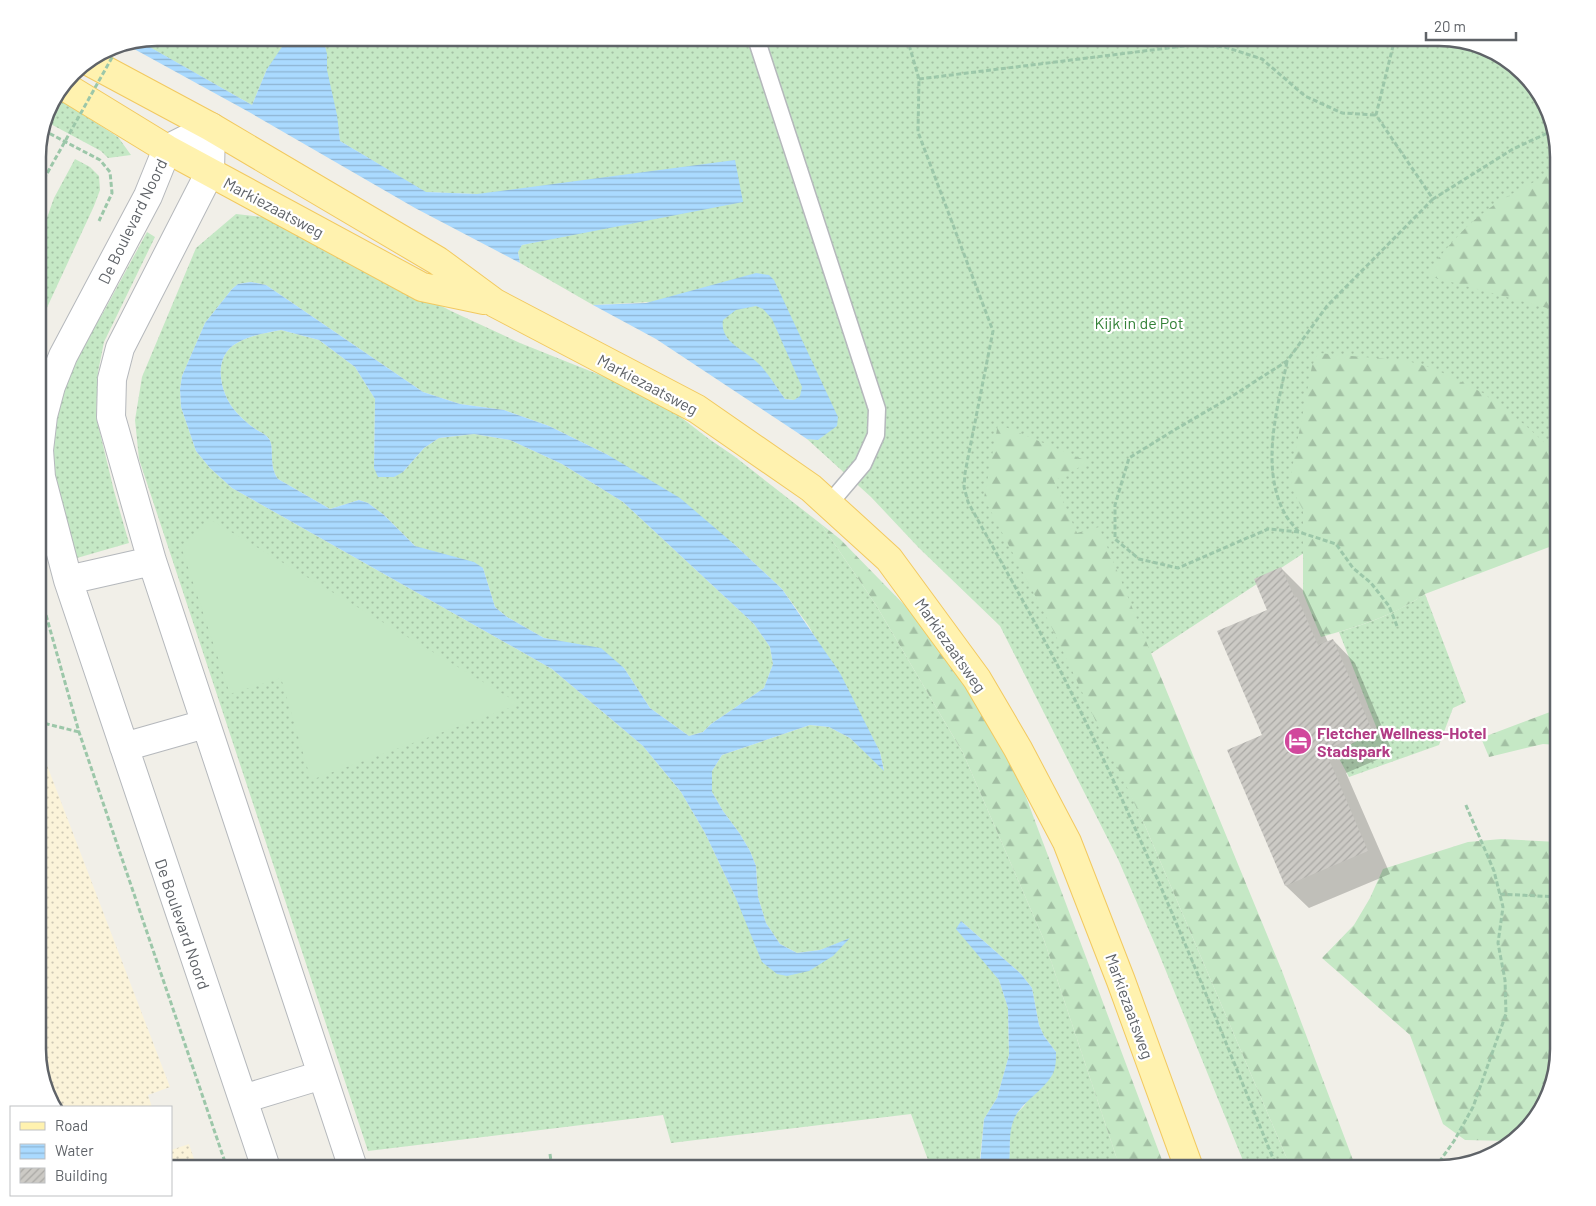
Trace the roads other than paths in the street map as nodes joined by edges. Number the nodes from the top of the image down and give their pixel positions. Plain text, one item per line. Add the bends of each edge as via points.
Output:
1 (759, 46) edge
2 (96, 65) edge
3 (70, 89) edge
4 (211, 127) junction
5 (167, 149) junction
6 (210, 172) junction
7 (495, 302) junction
8 (46, 405) edge
9 (46, 499) edge
10 (829, 504) junction
11 (152, 561) junction
12 (68, 580) junction
13 (206, 724) junction
14 (124, 748) junction
15 (322, 1075) junction
16 (243, 1099) junction
17 (263, 1160) edge
18 (350, 1160) edge
19 (1186, 1160) edge

1 - 10 lane via 877,409 876,435 863,464
2 - 4 main road, Markiezaatsweg
3 - 5 main road, Markiezaatsweg
4 - 5 street, De Boulevard Noord
4 - 6 street
4 - 7 main road, Markiezaatsweg via 438,261
5 - 6 main road, Markiezaatsweg
5 - 8 street, De Boulevard Noord via 139,214 63,356
6 - 7 main road, Markiezaatsweg via 422,286
6 - 11 street via 120,348 112,379 111,417
7 - 10 main road, Markiezaatsweg via 697,409
9 - 12 street, De Boulevard Noord
10 - 19 main road, Markiezaatsweg via 890,559 977,679 1018,749 1067,842
11 - 12 street
11 - 13 street
12 - 14 street, De Boulevard Noord
13 - 14 street
13 - 15 street
14 - 16 street, De Boulevard Noord
15 - 16 street
15 - 18 street
16 - 17 street, De Boulevard Noord

